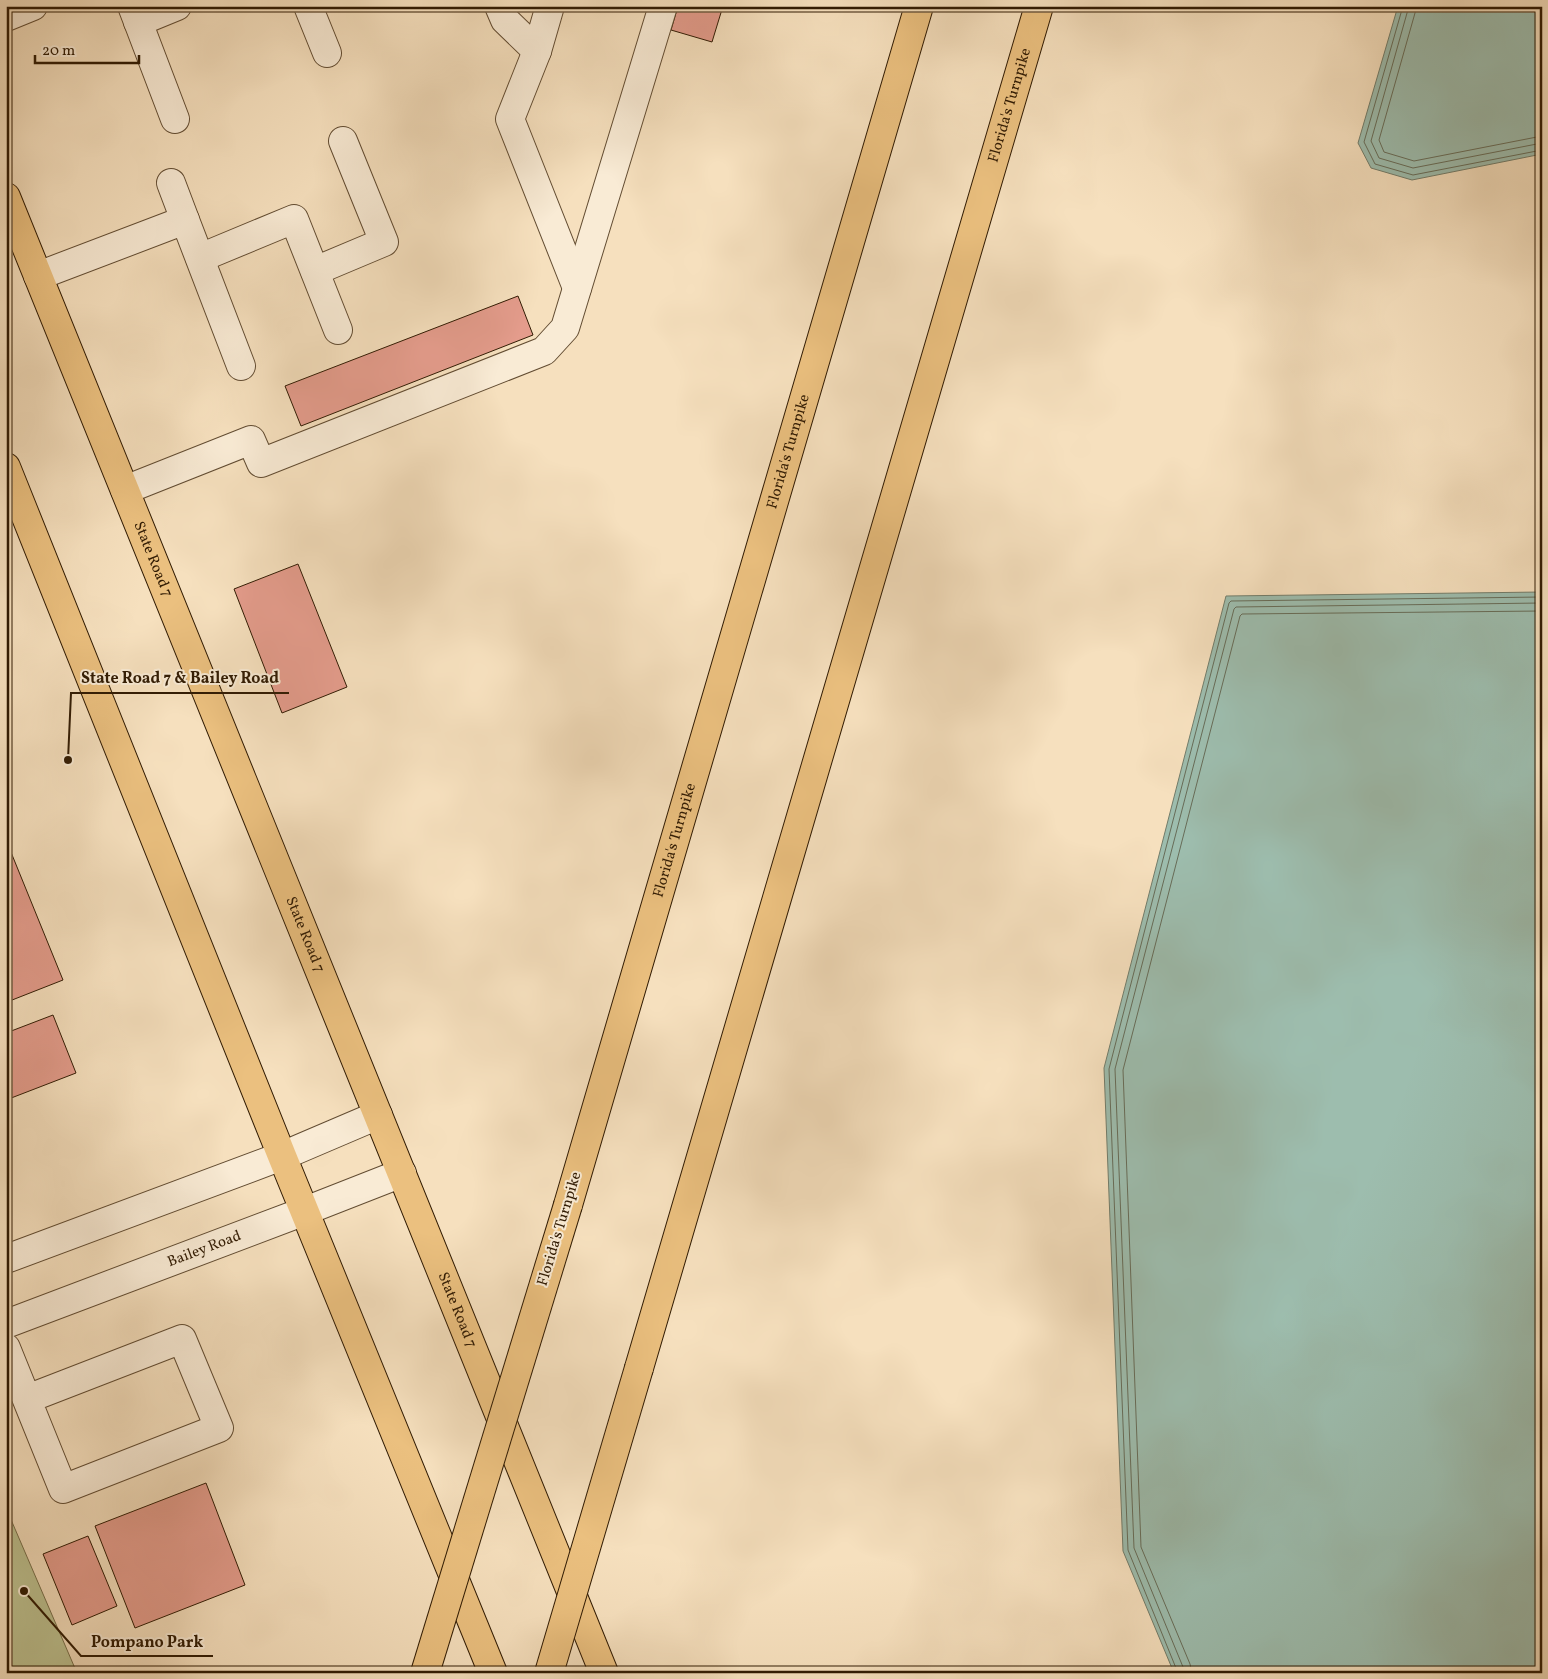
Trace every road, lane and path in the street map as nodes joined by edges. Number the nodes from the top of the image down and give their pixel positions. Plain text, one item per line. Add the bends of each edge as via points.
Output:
1 (33, 6) edge
2 (177, 6) edge
3 (308, 6) edge
4 (499, 6) edge
5 (550, 6) edge
6 (663, 6) edge
7 (919, 6) edge
8 (1039, 6) edge
9 (135, 14) edge
10 (6, 16) edge
11 (537, 51) junction
12 (327, 53) dead end
13 (175, 118) dead end
14 (343, 141) dead end
15 (171, 183) dead end
16 (6, 197) edge
17 (185, 220) junction
18 (200, 258) junction
19 (315, 271) junction
20 (38, 276) junction
21 (577, 288) junction
22 (338, 330) dead end
23 (242, 366) dead end
24 (6, 466) edge
25 (125, 490) junction
26 (378, 1115) junction
27 (282, 1156) junction
28 (402, 1173) junction
29 (305, 1211) junction
30 (6, 1259) edge
31 (6, 1324) edge
32 (6, 1348) edge
33 (27, 1398) junction
34 (424, 1673) edge
35 (493, 1673) edge
36 (549, 1673) edge
37 (604, 1673) edge

1 - 10 street
2 - 9 street
3 - 12 street
4 - 11 street via 505,20
5 - 11 street
6 - 21 street
7 - 34 main road, Florida's Turnpike, bridge via 568,1205
8 - 36 main road, Florida's Turnpike, bridge
9 - 13 street
11 - 21 street via 510,120
14 - 19 street via 384,242
15 - 17 street
16 - 20 main road, State Road 7
17 - 18 street
17 - 20 street
18 - 19 street via 294,219
18 - 23 street
19 - 22 street
20 - 25 main road, State Road 7
21 - 25 street via 565,328 544,351 261,463 251,440
24 - 27 main road
25 - 26 main road, State Road 7
26 - 27 street
26 - 28 main road, State Road 7
27 - 29 main road
27 - 30 street
28 - 29 street, Bailey Road
28 - 37 main road, State Road 7
29 - 31 street, Bailey Road
29 - 35 main road
32 - 33 street
33 - 33 street via 63,1489 219,1428 182,1339

